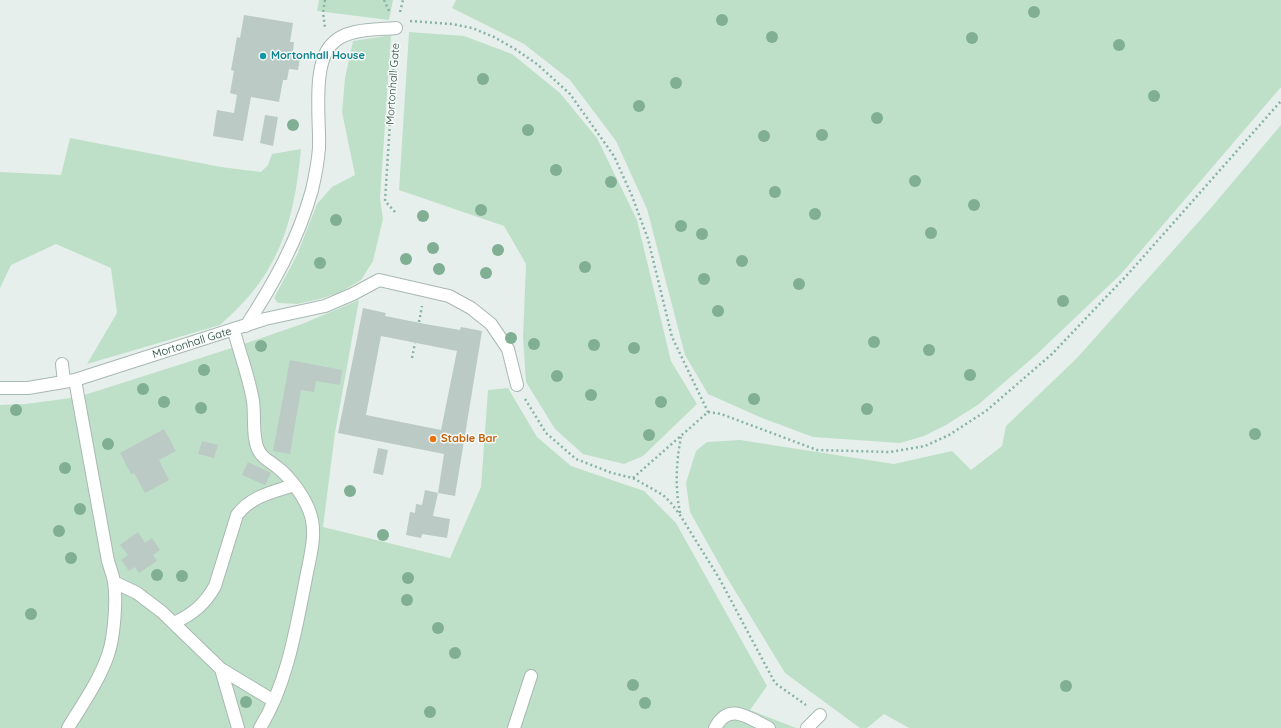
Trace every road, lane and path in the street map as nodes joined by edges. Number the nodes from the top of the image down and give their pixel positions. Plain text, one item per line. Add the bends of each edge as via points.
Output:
1 (325, 0) edge
2 (403, 0) edge
3 (397, 24) junction
4 (332, 44) junction
5 (1281, 101) edge
6 (395, 212) dead end
7 (246, 326) junction
8 (234, 331) junction
9 (415, 343) dead end
10 (412, 358) dead end
11 (62, 364) dead end
12 (70, 381) junction
13 (517, 385) joint
14 (0, 388) edge
15 (708, 412) junction
16 (681, 436) junction
17 (633, 478) junction
18 (294, 485) junction
19 (680, 515) junction
20 (114, 582) junction
21 (174, 623) junction
22 (221, 669) junction
23 (531, 676) dead end
24 (274, 701) junction
25 (820, 715) joint
26 (68, 728) edge
27 (238, 728) edge
28 (260, 728) edge
29 (514, 728) edge
30 (715, 728) edge
31 (769, 728) edge
32 (807, 728) edge

1 - 4 path via 323,18
2 - 3 path, Mortonhall Gate
3 - 4 lane via 355,32
3 - 6 path, Mortonhall Gate via 385,201
3 - 15 path via 452,24 472,28 515,49 537,64 570,94 614,156 626,183 648,239 672,336
4 - 7 lane via 324,58 318,84 319,150 312,190 285,261
5 - 15 path via 1129,273 1052,354 986,411 949,436 925,446 890,452 817,450 721,414
7 - 8 lane, Mortonhall Gate
7 - 13 lane, Mortonhall Gate via 325,306 379,280 449,296 471,308 491,324 508,349
8 - 12 lane, Mortonhall Gate
8 - 18 lane via 253,400 256,445 259,452
9 - 10 path
11 - 12 lane
12 - 14 lane, Mortonhall Gate via 28,388
12 - 20 lane
13 - 17 path via 546,433 576,460
15 - 16 path
16 - 17 path
16 - 19 path via 677,454 676,492
17 - 19 path via 663,495
18 - 21 lane via 262,496 243,507 237,515 210,596 191,615
18 - 24 lane via 309,508 313,535 292,643
19 - 25 path via 719,578 775,683
20 - 21 lane via 137,593
20 - 26 lane via 114,628 108,656
21 - 22 lane
22 - 24 lane
22 - 27 lane
23 - 29 lane
24 - 28 lane
25 - 32 lane
30 - 31 lane via 722,717 733,713

